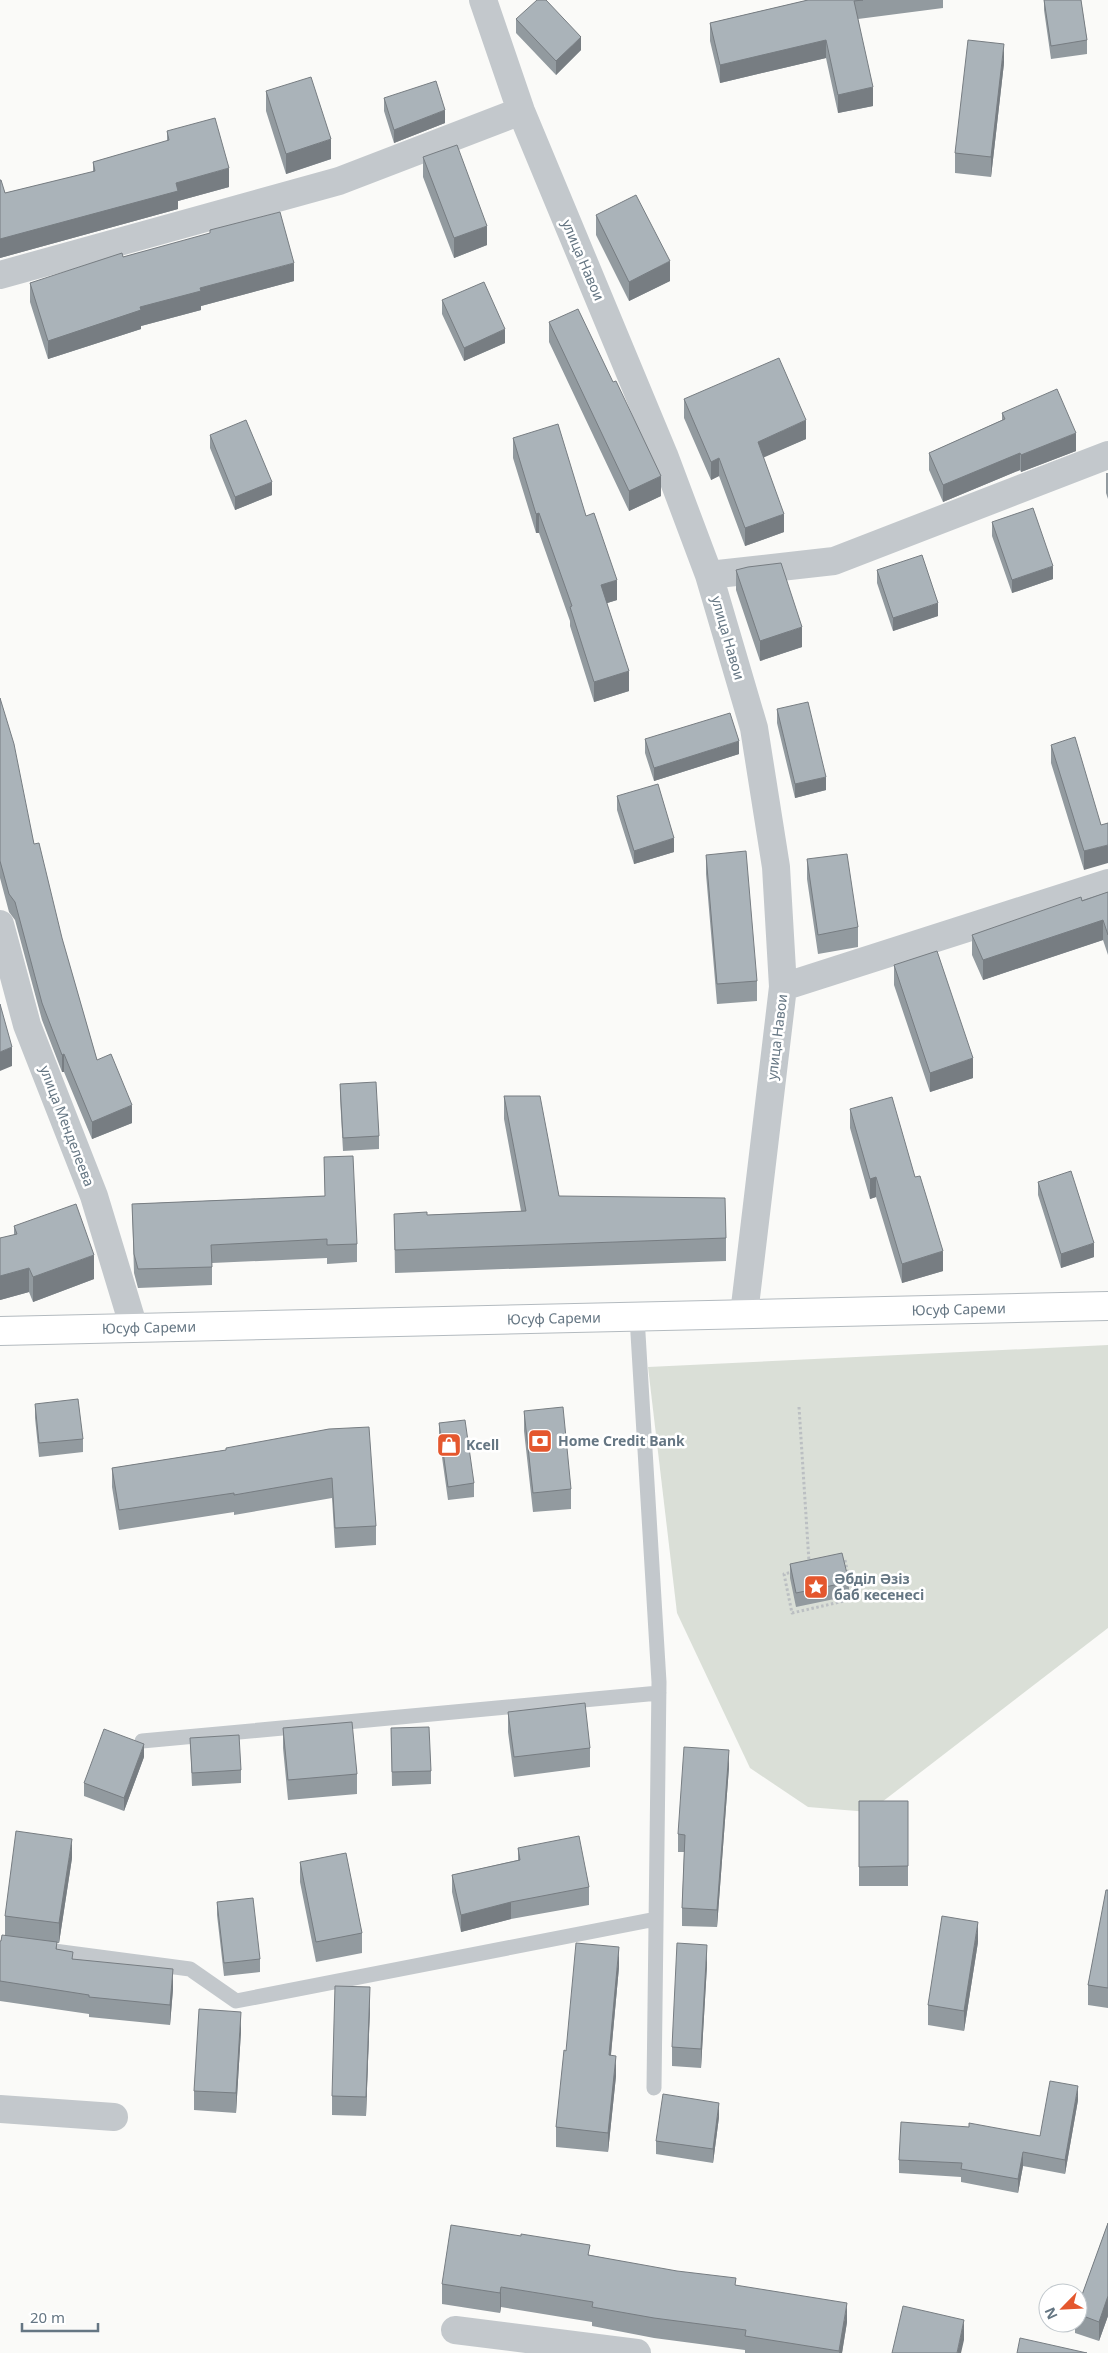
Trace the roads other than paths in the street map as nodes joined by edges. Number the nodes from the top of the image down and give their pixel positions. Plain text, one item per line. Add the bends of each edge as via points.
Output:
1 (483, 0) edge
2 (521, 112) junction
3 (0, 275) edge
4 (1108, 455) edge
5 (709, 575) junction
6 (1108, 883) edge
7 (0, 924) edge
8 (783, 987) junction
9 (1108, 1306) edge
10 (744, 1314) junction
11 (637, 1316) junction
12 (134, 1328) junction
13 (0, 1331) edge
14 (659, 1693) junction
15 (142, 1742) edge
16 (656, 1919) junction
17 (38, 1949) edge
18 (654, 2088) dead end
19 (0, 2109) edge
20 (114, 2117) dead end
21 (455, 2330) dead end
22 (637, 2353) edge

1 - 2 street, улица Навои
2 - 3 street via 339,181
2 - 5 street, улица Навои via 664,455
4 - 5 street via 834,561
5 - 8 street, улица Навои via 754,728 776,867
6 - 8 street
7 - 12 street, улица Менделеева via 27,1026 94,1196
8 - 10 street, улица Навои
9 - 10 main road, Юсуф Сареми
10 - 11 main road, Юсуф Сареми
11 - 12 main road, Юсуф Сареми
11 - 14 lane
12 - 13 main road, Юсуф Сареми
14 - 15 lane
14 - 16 lane
16 - 17 lane via 236,2002 190,1969
16 - 18 lane
19 - 20 street
21 - 22 street

